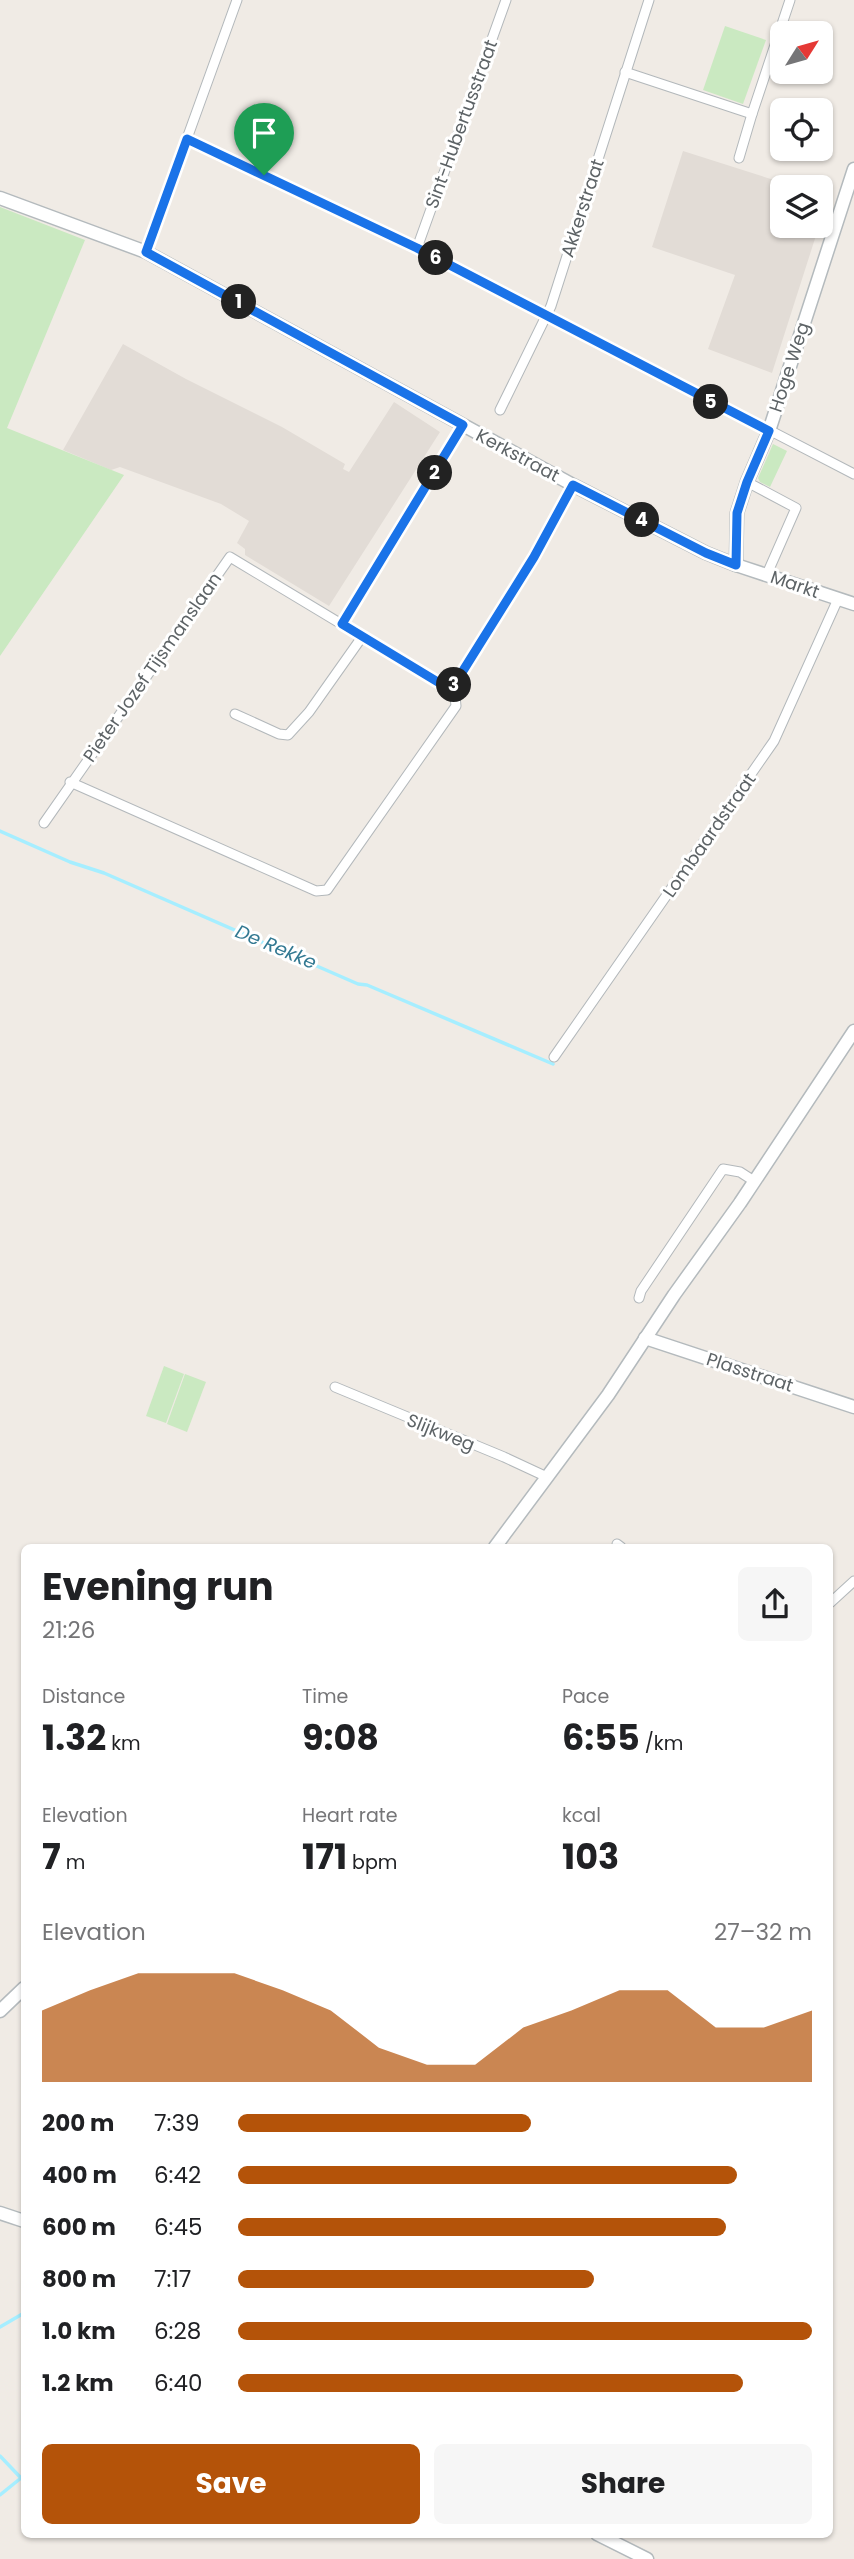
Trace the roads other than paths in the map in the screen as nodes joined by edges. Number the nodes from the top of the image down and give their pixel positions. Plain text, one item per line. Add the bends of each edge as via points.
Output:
1 (237, 0) edge
2 (506, 0) edge
3 (649, 0) edge
4 (790, 0) edge
5 (625, 72) junction
6 (752, 114) junction
7 (187, 139) junction
8 (738, 158) dead end
9 (854, 169) edge
10 (0, 198) edge
11 (417, 248) junction
12 (146, 252) junction
13 (547, 316) junction
14 (500, 411) dead end
15 (463, 425) junction
16 (769, 431) junction
17 (854, 474) edge
18 (747, 482) junction
19 (573, 485) junction
20 (736, 565) junction
21 (767, 574) junction
22 (838, 598) junction
23 (854, 604) edge
24 (342, 624) junction
25 (362, 637) junction
26 (451, 690) junction
27 (235, 714) dead end
28 (70, 782) junction
29 (44, 822) dead end
30 (854, 1031) edge
31 (554, 1057) dead end
32 (754, 1181) junction
33 (639, 1298) dead end
34 (645, 1338) junction
35 (335, 1387) dead end
36 (854, 1407) edge
37 (547, 1477) junction
38 (497, 1544) edge
39 (854, 1581) edge
40 (833, 1600) edge
41 (21, 1992) edge
42 (0, 2011) edge
43 (0, 2213) edge
44 (21, 2220) edge
45 (605, 2538) edge
46 (647, 2559) edge

1 - 7 street
2 - 11 street, Sint-Hubertusstraat
3 - 5 street, Akkerstraat
4 - 6 street
5 - 6 street
5 - 13 street, Akkerstraat
6 - 8 street
7 - 11 street
7 - 12 street
9 - 16 main road, Hoge Weg
10 - 12 main road, Kerkstraat
11 - 13 street
12 - 15 main road, Kerkstraat
13 - 14 street, Akkerstraat
13 - 16 street
15 - 19 main road, Kerkstraat
15 - 24 street
16 - 17 street
16 - 18 main road, Hoge Weg
18 - 20 main road, Hoge Weg via 737,513
18 - 21 street via 796,508
19 - 20 main road, Kerkstraat
19 - 26 street
20 - 21 main road, Markt
21 - 22 main road, Markt
22 - 23 main road, Markt
22 - 31 street, Lombaardstraat via 774,741
24 - 25 street, Pieter Jozef Tijsmanslaan
24 - 28 street, Pieter Jozef Tijsmanslaan via 230,557
25 - 26 street, Pieter Jozef Tijsmanslaan
25 - 27 street via 288,735
26 - 28 street, Pieter Jozef Tijsmanslaan via 456,706 323,891
28 - 29 street, Pieter Jozef Tijsmanslaan
30 - 32 main road
32 - 33 street via 723,1169
32 - 34 main road
34 - 36 main road, Plasstraat
34 - 37 main road
35 - 37 street, Slijkweg
37 - 38 main road
39 - 40 street
41 - 42 main road
43 - 44 main road
45 - 46 main road

